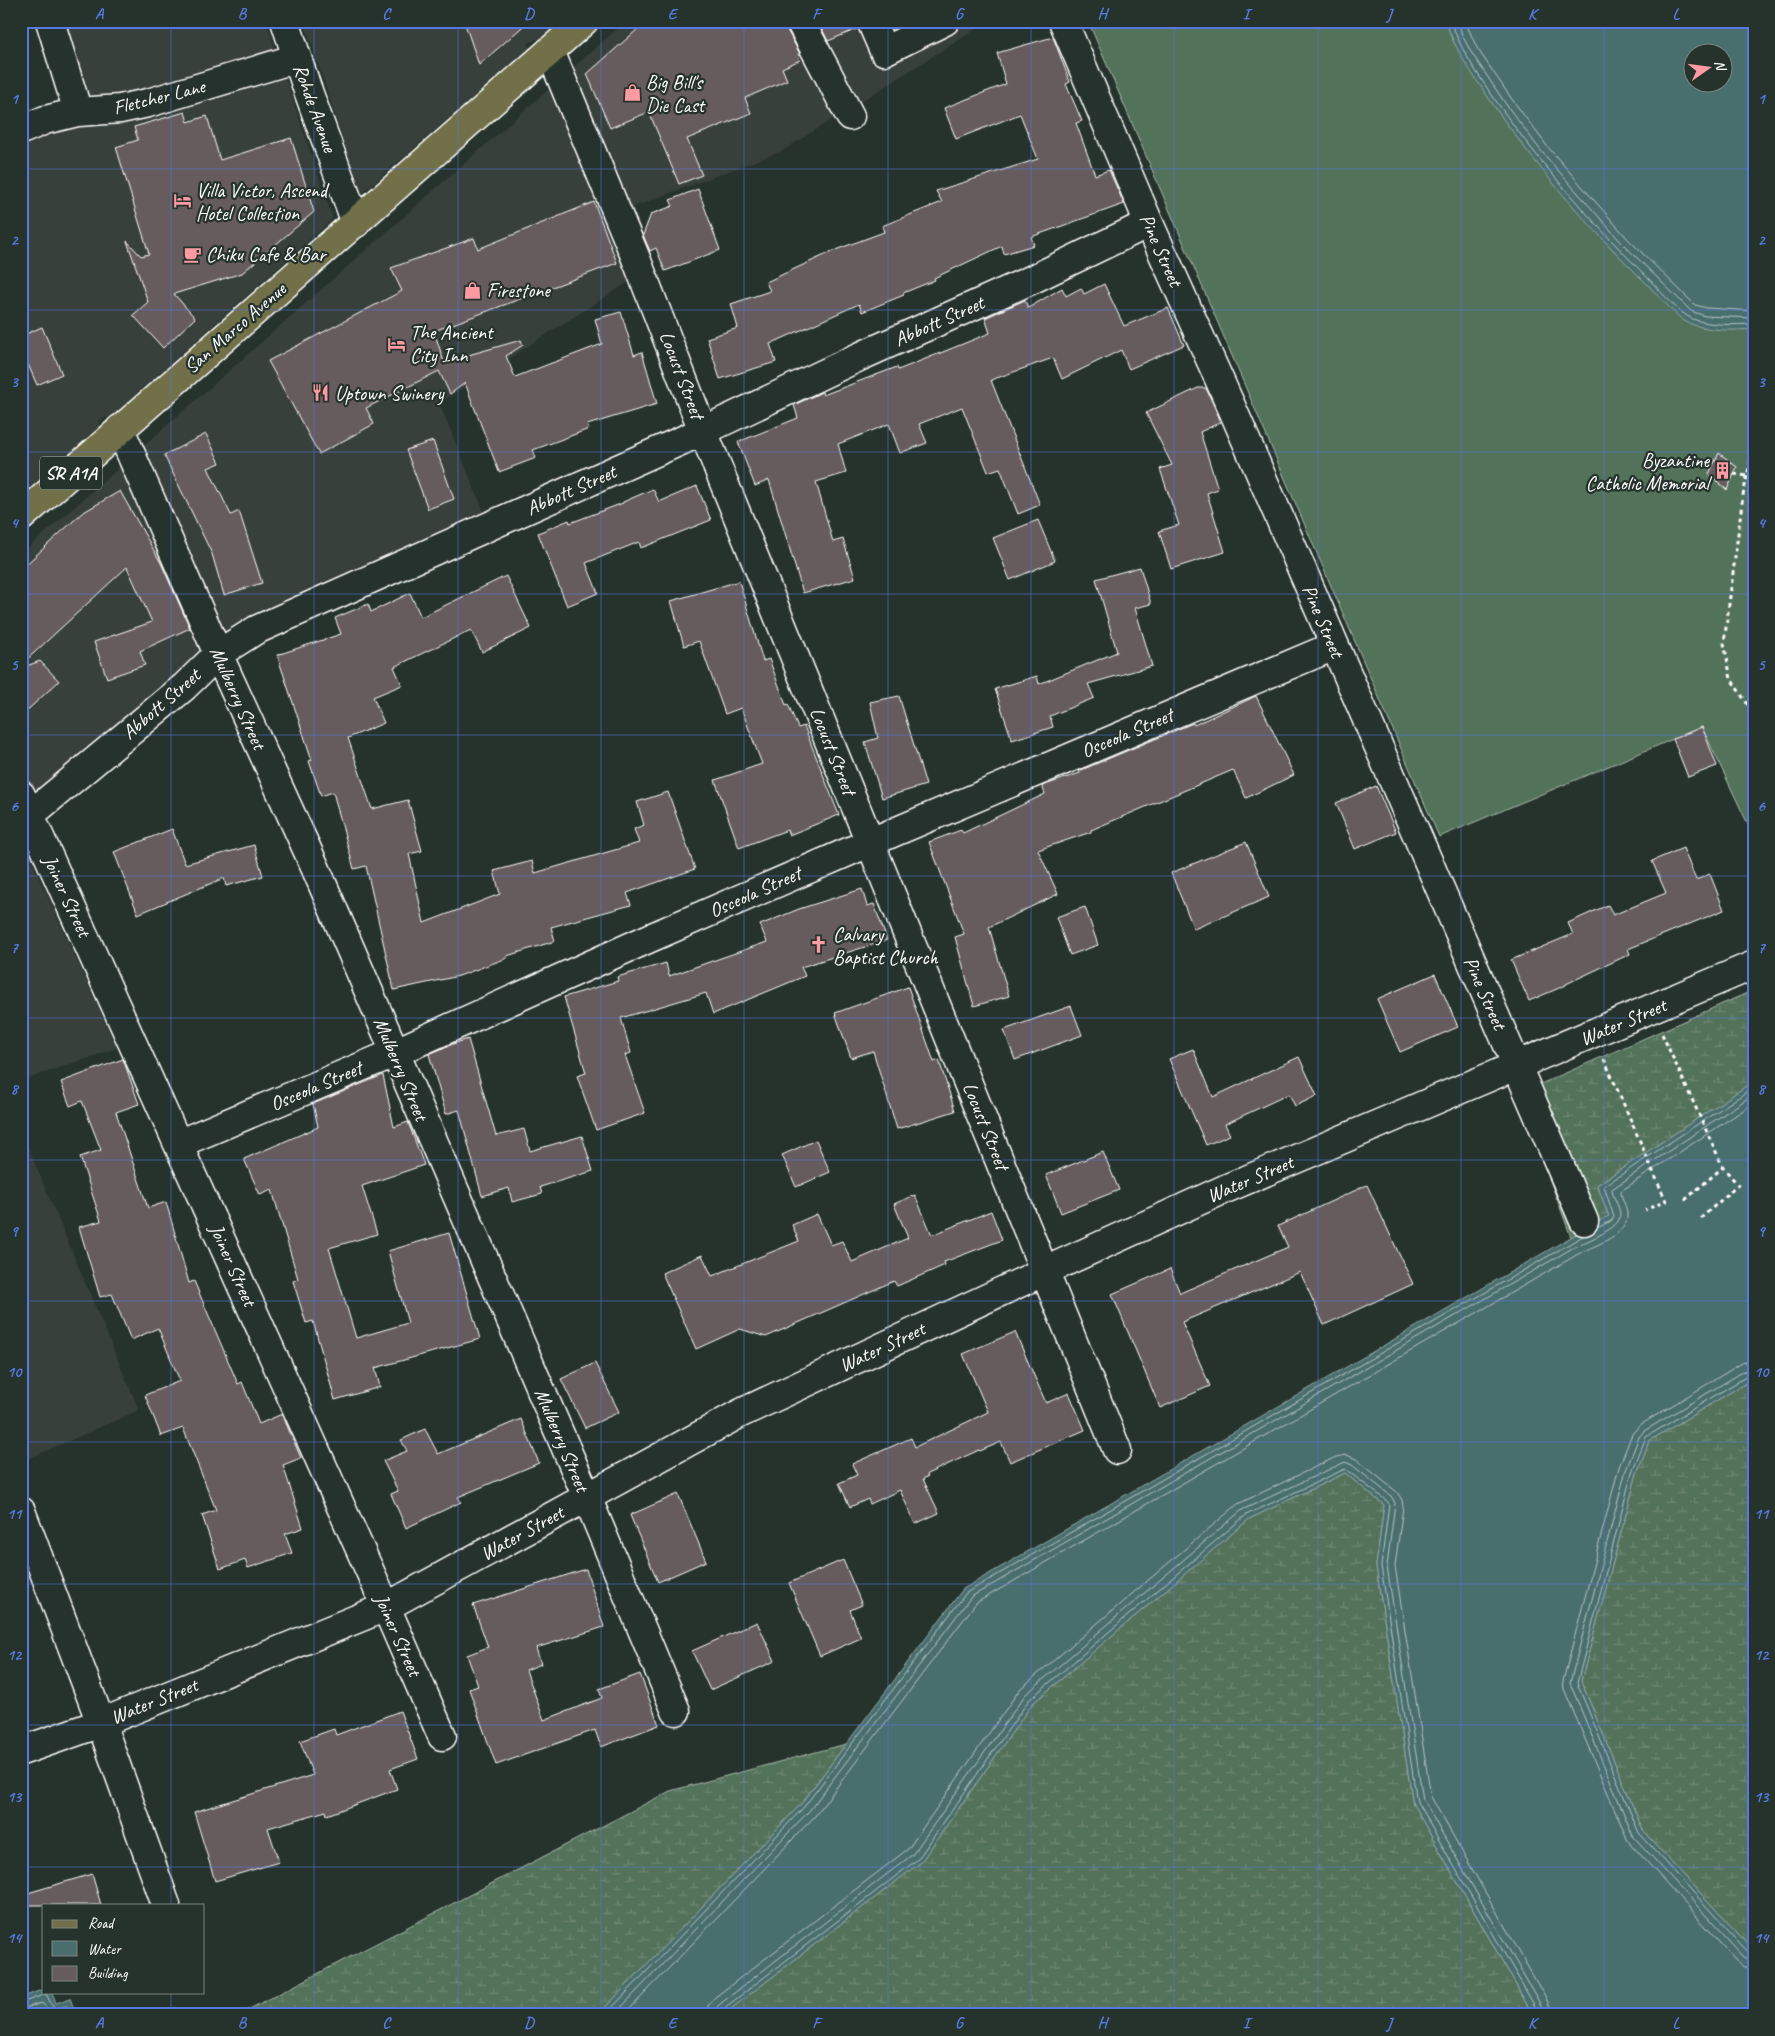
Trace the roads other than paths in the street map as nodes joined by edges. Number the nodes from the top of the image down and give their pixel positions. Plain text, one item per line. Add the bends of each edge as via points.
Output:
1 (50, 21) edge
2 (285, 21) edge
3 (584, 21) edge
4 (800, 21) edge
5 (871, 21) edge
6 (945, 21) edge
7 (1063, 21) edge
8 (550, 51) junction
9 (297, 58) junction
10 (78, 112) junction
11 (850, 116) dead end
12 (21, 130) edge
13 (356, 223) junction
14 (1149, 223) junction
15 (120, 429) junction
16 (703, 431) junction
17 (21, 517) edge
18 (1334, 646) junction
19 (218, 654) junction
20 (26, 805) edge
21 (871, 842) junction
22 (1754, 965) edge
23 (394, 1053) junction
24 (1517, 1066) junction
25 (178, 1144) junction
26 (1584, 1221) dead end
27 (1045, 1270) junction
28 (1117, 1450) dead end
29 (587, 1497) junction
30 (21, 1511) edge
31 (386, 1607) junction
32 (676, 1711) dead end
33 (101, 1723) junction
34 (442, 1736) dead end
35 (21, 1751) edge
36 (166, 1904) edge

1 - 10 street
2 - 9 street, Rohde Avenue
3 - 8 main road, San Marco Avenue / SR A1A
4 - 11 street
5 - 6 street via 884,51
7 - 14 street, Pine Street
8 - 13 main road, San Marco Avenue / SR A1A
8 - 16 street, Locust Street via 638,261
9 - 10 street, Fletcher Lane via 120,110
9 - 13 street, Rohde Avenue
10 - 12 street, Fletcher Lane
13 - 15 main road, San Marco Avenue / SR A1A
14 - 16 street, Abbott Street
14 - 18 street, Pine Street
15 - 17 main road, San Marco Avenue / SR A1A
15 - 19 street, Mulberry Street
16 - 19 street, Abbott Street via 256,630
16 - 21 street, Locust Street
18 - 21 street, Osceola Street
18 - 24 street, Pine Street
19 - 20 street, Abbott Street via 184,687
19 - 23 street, Mulberry Street via 319,876
20 - 25 street, Joiner Street
21 - 23 street, Osceola Street
21 - 27 street, Locust Street
22 - 24 street, Water Street
23 - 25 street, Osceola Street
23 - 29 street, Mulberry Street
24 - 26 street, Pine Street
24 - 27 street, Water Street
25 - 31 street, Joiner Street
27 - 28 street, Locust Street
27 - 29 street, Water Street via 741,1413
29 - 31 street, Water Street
29 - 32 street, Mulberry Street
30 - 33 street
31 - 33 street, Water Street
31 - 34 street, Joiner Street
33 - 35 street, Water Street
33 - 36 street

